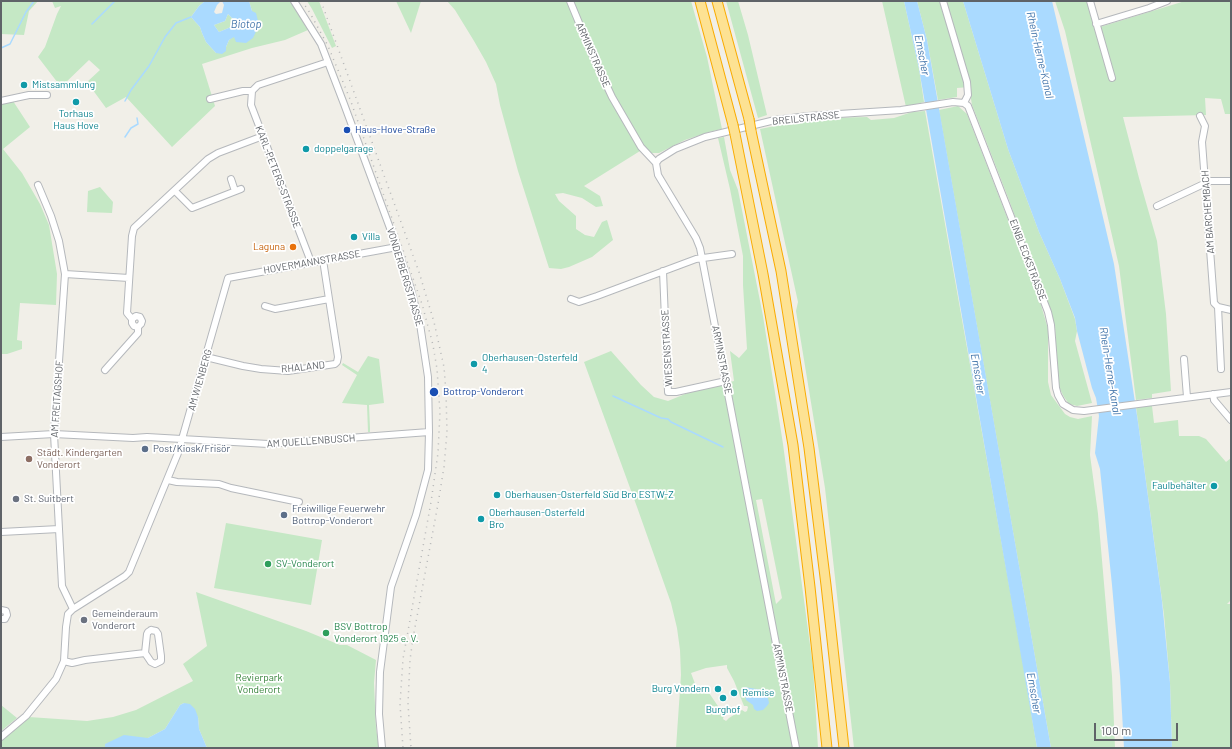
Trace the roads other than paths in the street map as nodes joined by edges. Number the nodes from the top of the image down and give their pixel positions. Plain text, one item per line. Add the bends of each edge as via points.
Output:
1 (294, 1) edge
2 (570, 1) edge
3 (700, 1) edge
4 (717, 1) edge
5 (943, 1) edge
6 (1090, 1) edge
7 (1149, 1) edge
8 (1167, 1) edge
9 (1149, 8) junction
10 (1096, 24) junction
11 (328, 62) junction
12 (1112, 78) dead end
13 (252, 92) junction
14 (47, 95) dead end
15 (210, 99) dead end
16 (1, 101) edge
17 (964, 103) junction
18 (1200, 116) dead end
19 (263, 136) junction
20 (656, 163) junction
21 (231, 179) dead end
22 (1231, 181) edge
23 (1206, 183) junction
24 (38, 185) dead end
25 (175, 191) junction
26 (1157, 206) dead end
27 (397, 247) junction
28 (732, 254) dead end
29 (702, 258) junction
30 (323, 260) junction
31 (311, 262) junction
32 (663, 271) junction
33 (65, 274) junction
34 (129, 278) junction
35 (228, 278) joint
36 (329, 299) junction
37 (571, 299) dead end
38 (265, 306) dead end
39 (1218, 307) junction
40 (1231, 310) edge
41 (206, 357) junction
42 (1184, 360) dead end
43 (1221, 369) dead end
44 (106, 370) dead end
45 (726, 381) junction
46 (1231, 392) edge
47 (1213, 394) junction
48 (1187, 397) junction
49 (1231, 420) edge
50 (430, 432) junction
51 (54, 434) junction
52 (1, 437) edge
53 (183, 439) junction
54 (168, 480) junction
55 (299, 502) dead end
56 (59, 529) junction
57 (1, 532) edge
58 (73, 609) junction
59 (1, 610) edge
60 (1, 619) edge
61 (146, 653) junction
62 (64, 661) junction
63 (1, 737) edge
64 (382, 748) edge
65 (796, 748) edge
66 (827, 748) edge
67 (844, 748) edge

1 - 11 street, VONDERBERGSTRASSE via 315,34
2 - 20 street, ARMINSTRASSE via 612,97 641,147
3 - 66 highway via 734,129 793,445
4 - 67 highway, bridge via 749,119 781,271 826,585
5 - 17 street via 967,82 968,95
6 - 10 street
7 - 9 street
8 - 9 street
9 - 10 street
10 - 12 street
11 - 13 street via 258,85
11 - 27 street, VONDERBERGSTRASSE
13 - 15 street
13 - 19 street, KARL-PETERS-STRASSE via 251,105
14 - 16 street via 29,95
17 - 20 street, BREILSTRASSE via 808,116 769,122 705,137 675,149
17 - 48 street, EINBLECKSTRASSE via 968,106 1048,312 1056,388 1063,404 1078,411
18 - 23 street, AM BARCHEMBACH via 1205,126 1202,137
19 - 25 street via 208,159
19 - 31 street, KARL-PETERS-STRASSE
20 - 29 street, ARMINSTRASSE via 658,175 696,238
21 - 25 street via 238,190 192,208
22 - 23 street
23 - 26 street
23 - 39 street, AM BARCHEMBACH via 1214,303
24 - 33 street, AM FREITAGSHOF via 52,216
25 - 34 street via 134,228
27 - 30 street, HOVERMANNSTRASSE
27 - 50 street, VONDERBERGSTRASSE via 420,324 428,377
28 - 29 street
29 - 32 street
29 - 45 street, ARMINSTRASSE
30 - 31 street, HOVERMANNSTRASSE
30 - 36 street, RHALAND
31 - 35 street, HOVERMANNSTRASSE
32 - 37 street via 586,300 579,302
32 - 45 street, WIESENSTRASSE via 668,392
33 - 34 street
33 - 51 street, AM FREITAGSHOF
34 - 44 street via 127,313 133,325 138,327 138,333
35 - 41 street, AM WIENBERG
36 - 38 street via 275,309
36 - 41 street, RHALAND via 338,357 335,364 288,371 249,367
39 - 40 street
39 - 43 street, AM BARCHEMBACH
41 - 53 street, AM WIENBERG
42 - 48 street
45 - 65 street, ARMINSTRASSE
46 - 47 street, EINBLECKSTRASSE
47 - 48 street, EINBLECKSTRASSE
47 - 49 street via 1214,400
50 - 53 street, AM QUELLENBUSCH via 268,444
50 - 64 street, VONDERBERGSTRASSE via 428,470 416,515 391,587 379,698
51 - 52 street, AM QUELLENBUSCH
51 - 53 street, AM QUELLENBUSCH
51 - 56 street, AM FREITAGSHOF
53 - 54 street, AM WIENBERG
54 - 55 street via 219,484
54 - 58 street, AM WIENBERG via 129,572
56 - 57 street
56 - 58 street, AM FREITAGSHOF via 62,586
58 - 62 street via 68,614
59 - 60 street via 6,611 8,615
61 - 61 street via 152,664 161,661 156,630 148,632
61 - 62 street via 72,663
62 - 63 street via 56,678 26,716

